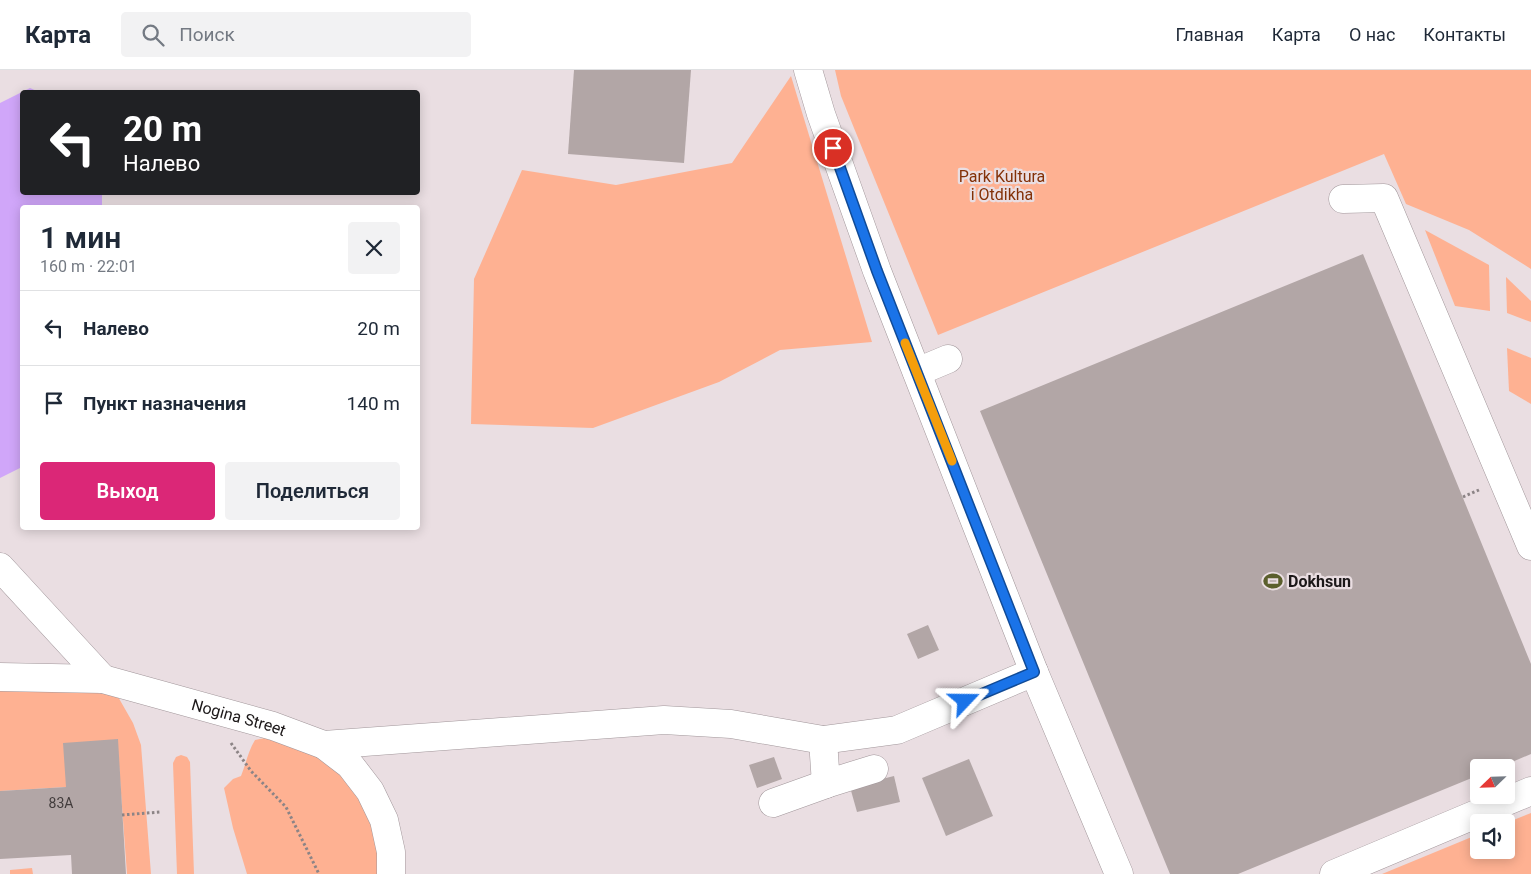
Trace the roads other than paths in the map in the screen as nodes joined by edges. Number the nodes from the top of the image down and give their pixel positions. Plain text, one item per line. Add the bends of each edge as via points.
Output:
1 (808, 70) edge
2 (1343, 199) dead end
3 (948, 359) dead end
4 (917, 372) junction
5 (1531, 546) edge
6 (0, 567) edge
7 (1034, 672) junction
8 (0, 677) edge
9 (103, 679) junction
10 (823, 740) junction
11 (324, 745) junction
12 (874, 769) dead end
13 (826, 784) junction
14 (1531, 791) edge
15 (772, 803) dead end
16 (391, 874) edge
17 (1119, 874) edge
18 (1334, 874) edge

1 - 4 street via 874,262
2 - 5 street via 1384,198
3 - 4 street
4 - 7 street
6 - 9 street
7 - 10 street via 897,730
7 - 17 street
8 - 9 street, Nogina Street
9 - 11 street, Nogina Street via 274,726
10 - 11 street via 731,724 664,720
10 - 13 street
11 - 16 street, Nogina Street via 350,764 370,791 384,820 391,852
12 - 13 street
13 - 15 street
14 - 18 street

